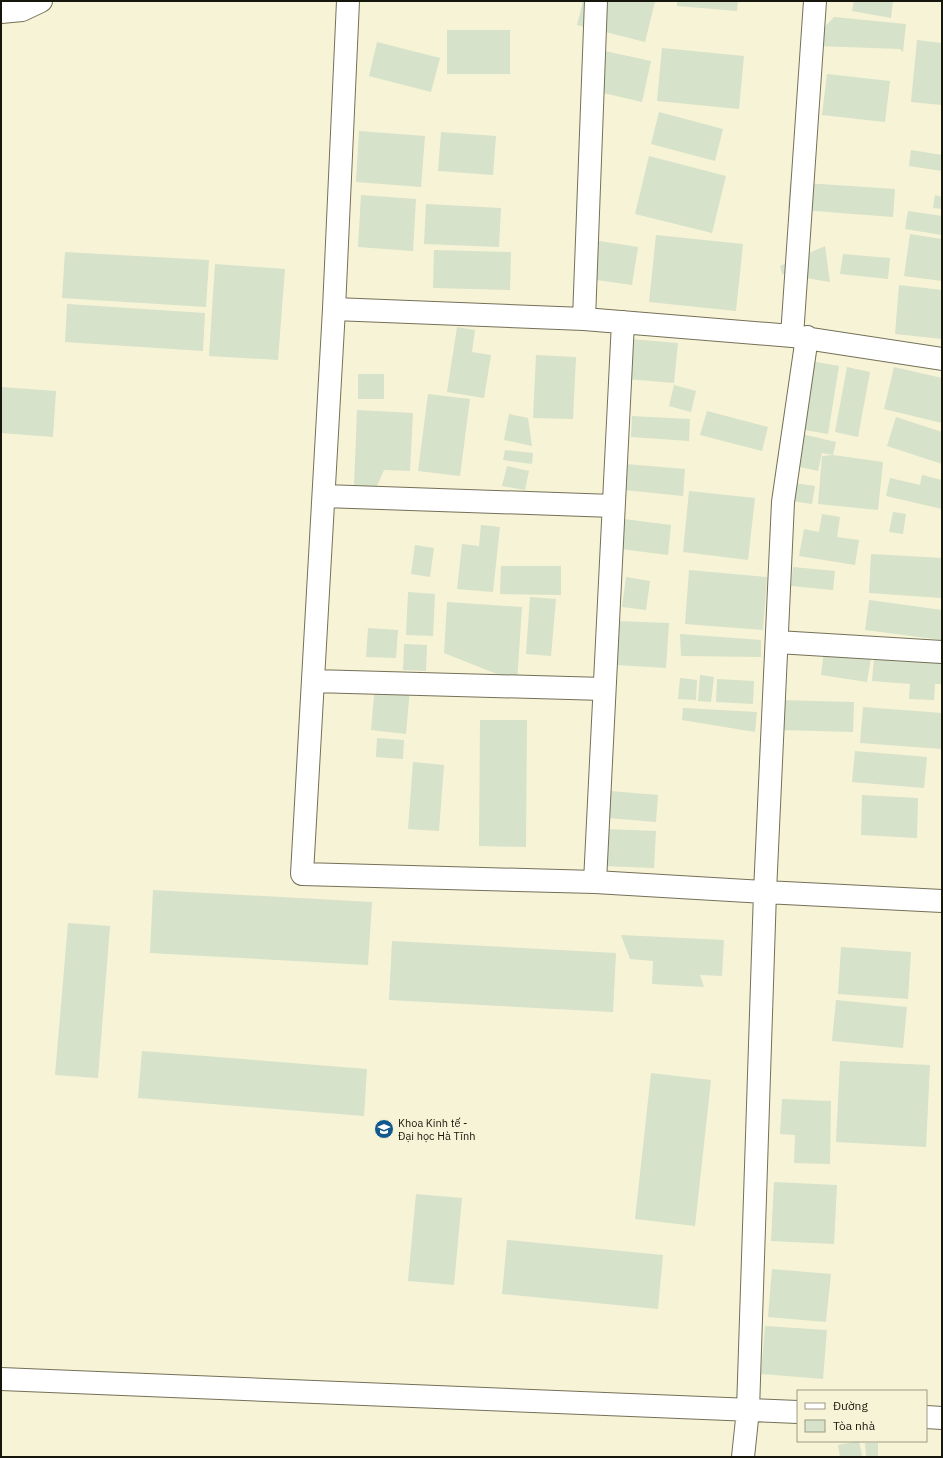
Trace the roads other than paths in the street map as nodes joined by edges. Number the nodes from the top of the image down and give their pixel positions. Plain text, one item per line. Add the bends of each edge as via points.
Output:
1 (41, 1) edge
2 (348, 1) edge
3 (596, 1) edge
4 (815, 1) edge
5 (1, 12) edge
6 (334, 309) junction
7 (584, 320) junction
8 (623, 322) junction
9 (800, 337) junction
10 (942, 359) edge
11 (324, 496) junction
12 (614, 506) junction
13 (777, 642) junction
14 (942, 652) edge
15 (313, 681) junction
16 (604, 688) junction
17 (595, 882) junction
18 (765, 892) junction
19 (942, 901) edge
20 (1, 1379) edge
21 (748, 1410) junction
22 (797, 1412) edge
23 (927, 1417) edge
24 (942, 1418) edge
25 (743, 1457) edge

1 - 5 street via 22,10
2 - 6 street
3 - 7 street
4 - 9 street
6 - 7 street
6 - 11 street
7 - 8 street
8 - 9 street
8 - 12 street
9 - 10 street
9 - 13 street via 783,502
11 - 12 street
11 - 15 street
12 - 16 street
13 - 14 street
13 - 18 street
15 - 16 street
15 - 17 street via 302,874
16 - 17 street
17 - 18 street
18 - 19 street
18 - 21 street
20 - 21 street
21 - 22 street
21 - 25 street
23 - 24 street

